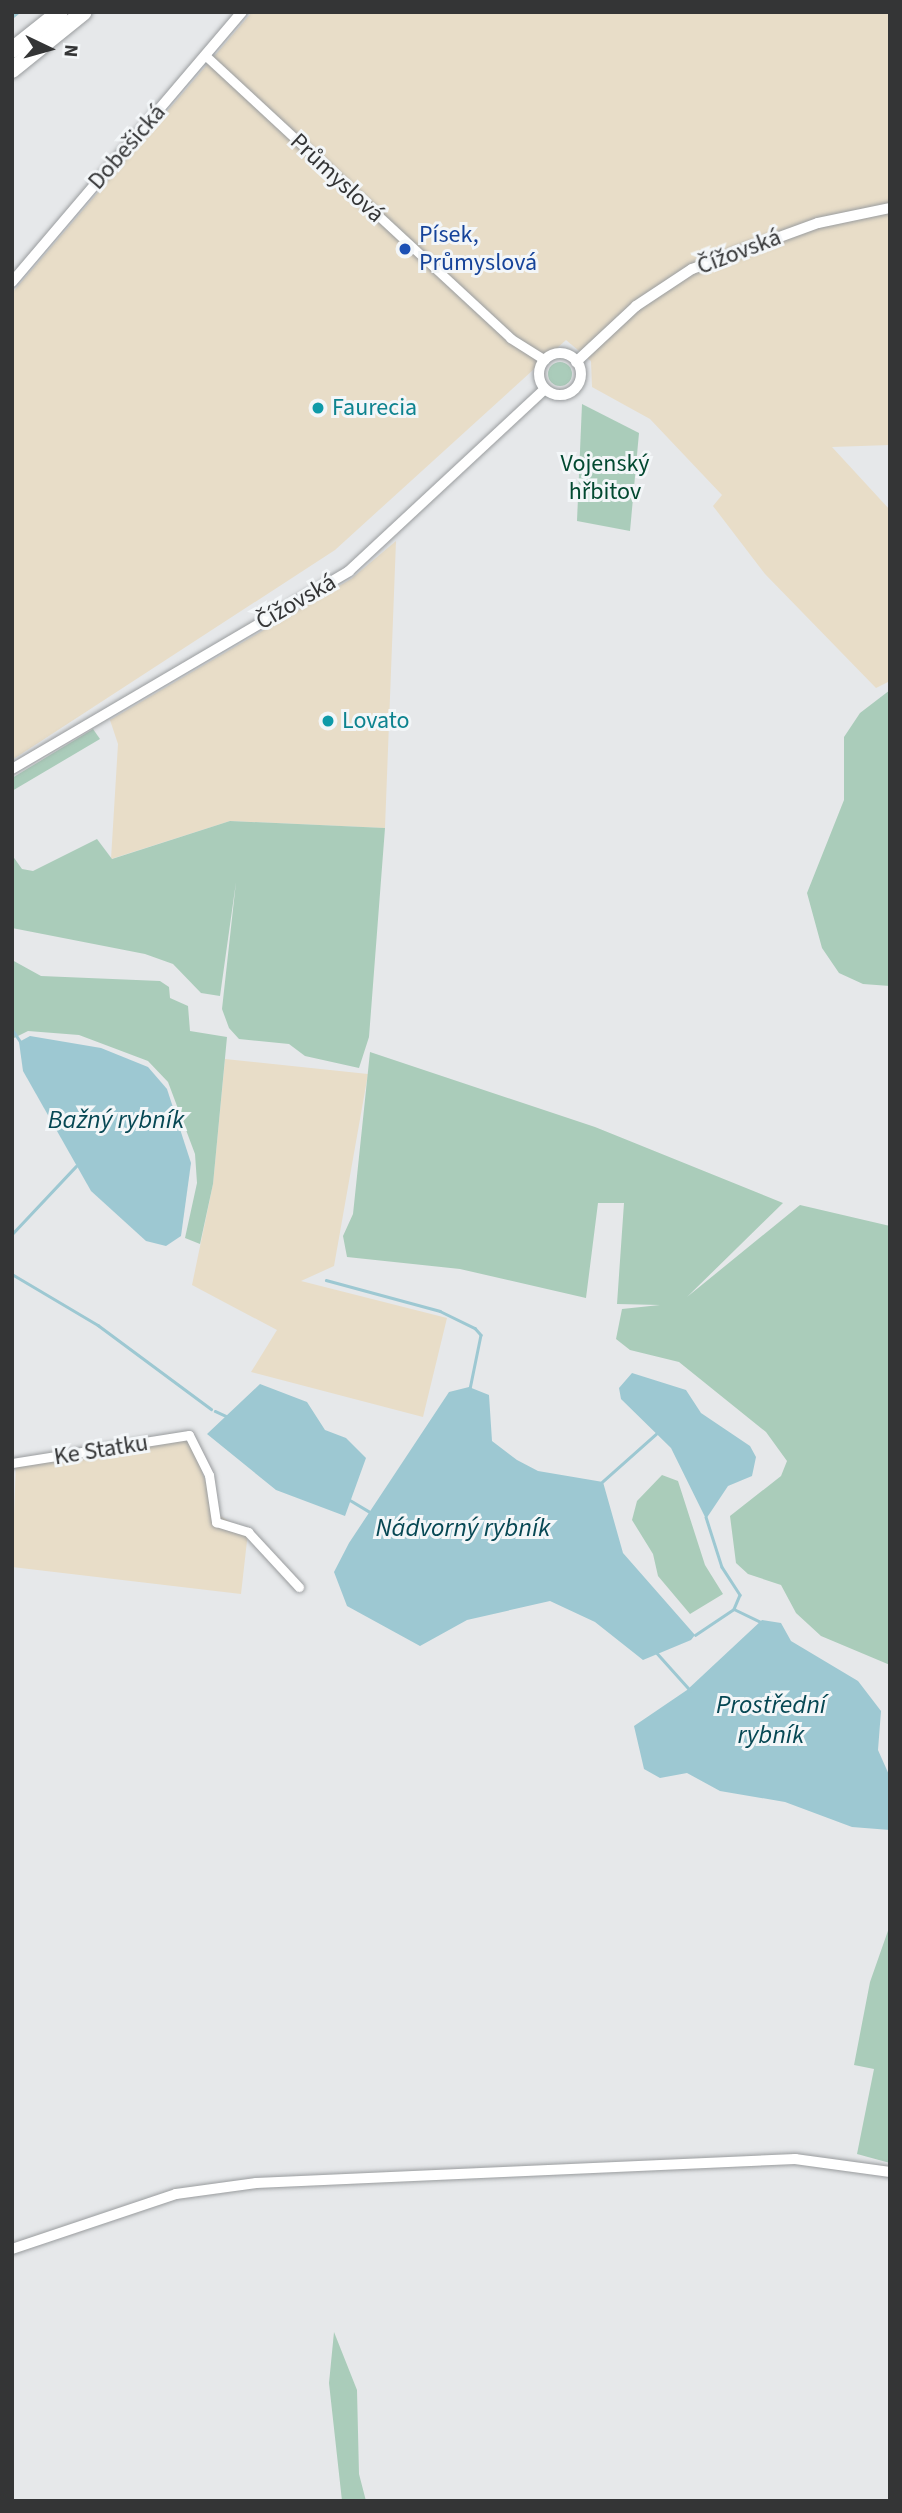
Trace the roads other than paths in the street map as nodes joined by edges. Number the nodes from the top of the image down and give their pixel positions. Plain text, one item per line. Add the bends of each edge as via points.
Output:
1 (60, 12) edge
2 (84, 12) edge
3 (242, 12) edge
4 (12, 50) edge
5 (206, 56) junction
6 (12, 69) edge
7 (890, 208) edge
8 (12, 282) edge
9 (545, 360) junction
10 (576, 362) junction
11 (545, 389) junction
12 (12, 769) edge
13 (12, 1463) edge
14 (299, 1587) dead end
15 (890, 2172) edge
16 (12, 2249) edge

1 - 4 highway
2 - 6 highway
3 - 5 street, Dobešická
5 - 8 street, Dobešická
5 - 9 street, Průmyslová via 510,338
7 - 10 street, Čížovská via 818,223 692,269 636,306
9 - 10 street via 561,354
9 - 11 street via 539,377
10 - 11 street via 581,377 573,390 561,395
11 - 12 street, Čížovská via 349,571
13 - 14 street, Ke Statku via 189,1434 209,1475 216,1522 248,1532
15 - 16 street via 795,2159 256,2183 176,2194

